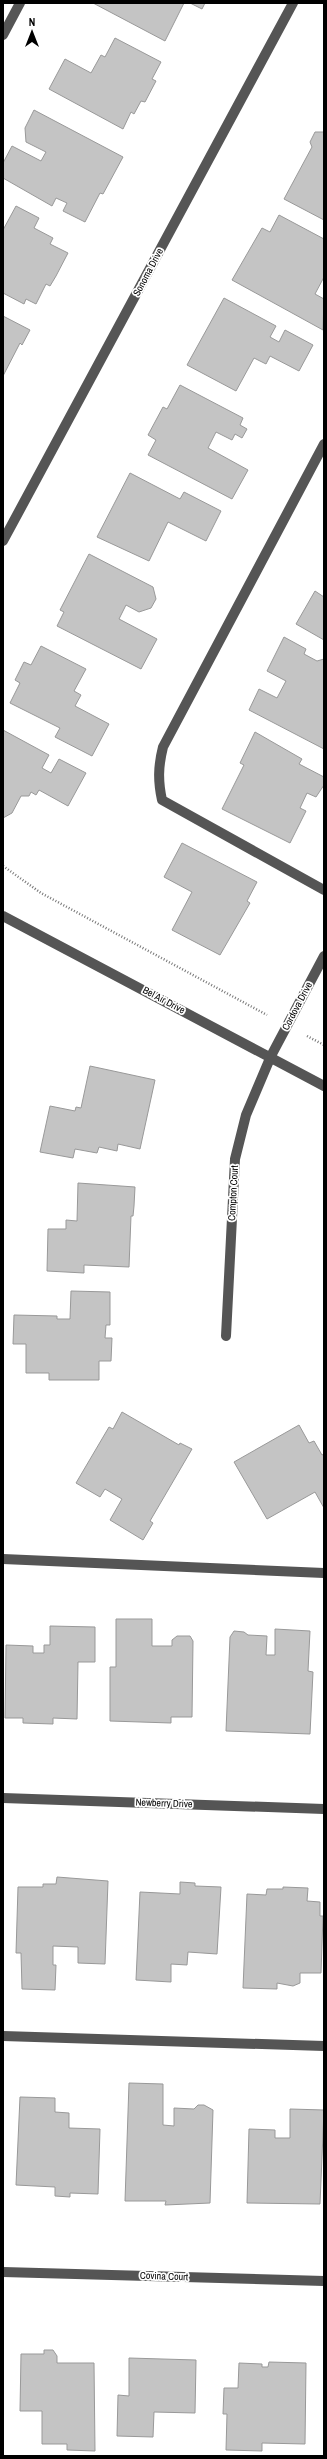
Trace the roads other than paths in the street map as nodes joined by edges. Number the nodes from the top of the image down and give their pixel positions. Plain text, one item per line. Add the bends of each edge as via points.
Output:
1 (20, 3) edge
2 (293, 3) edge
3 (3, 35) edge
4 (324, 444) edge
5 (3, 541) edge
6 (324, 890) edge
7 (3, 916) edge
8 (324, 956) edge
9 (271, 1056) junction
10 (324, 1086) edge
11 (226, 1336) dead end
12 (3, 1559) edge
13 (324, 1573) edge
14 (3, 1798) edge
15 (324, 1808) edge
16 (3, 2036) edge
17 (324, 2046) edge
18 (3, 2272) edge
19 (324, 2281) edge

1 - 3 street
2 - 5 street, Sonoma Drive
4 - 6 street via 163,748 158,765 162,800
7 - 9 street, Bel Air Drive
8 - 9 street, Cordova Drive
9 - 10 street, Bel Air Drive
9 - 11 street, Compton Court via 246,1115 235,1159
12 - 13 street
14 - 15 street, Newberry Drive
16 - 17 street
18 - 19 street, Covina Court

